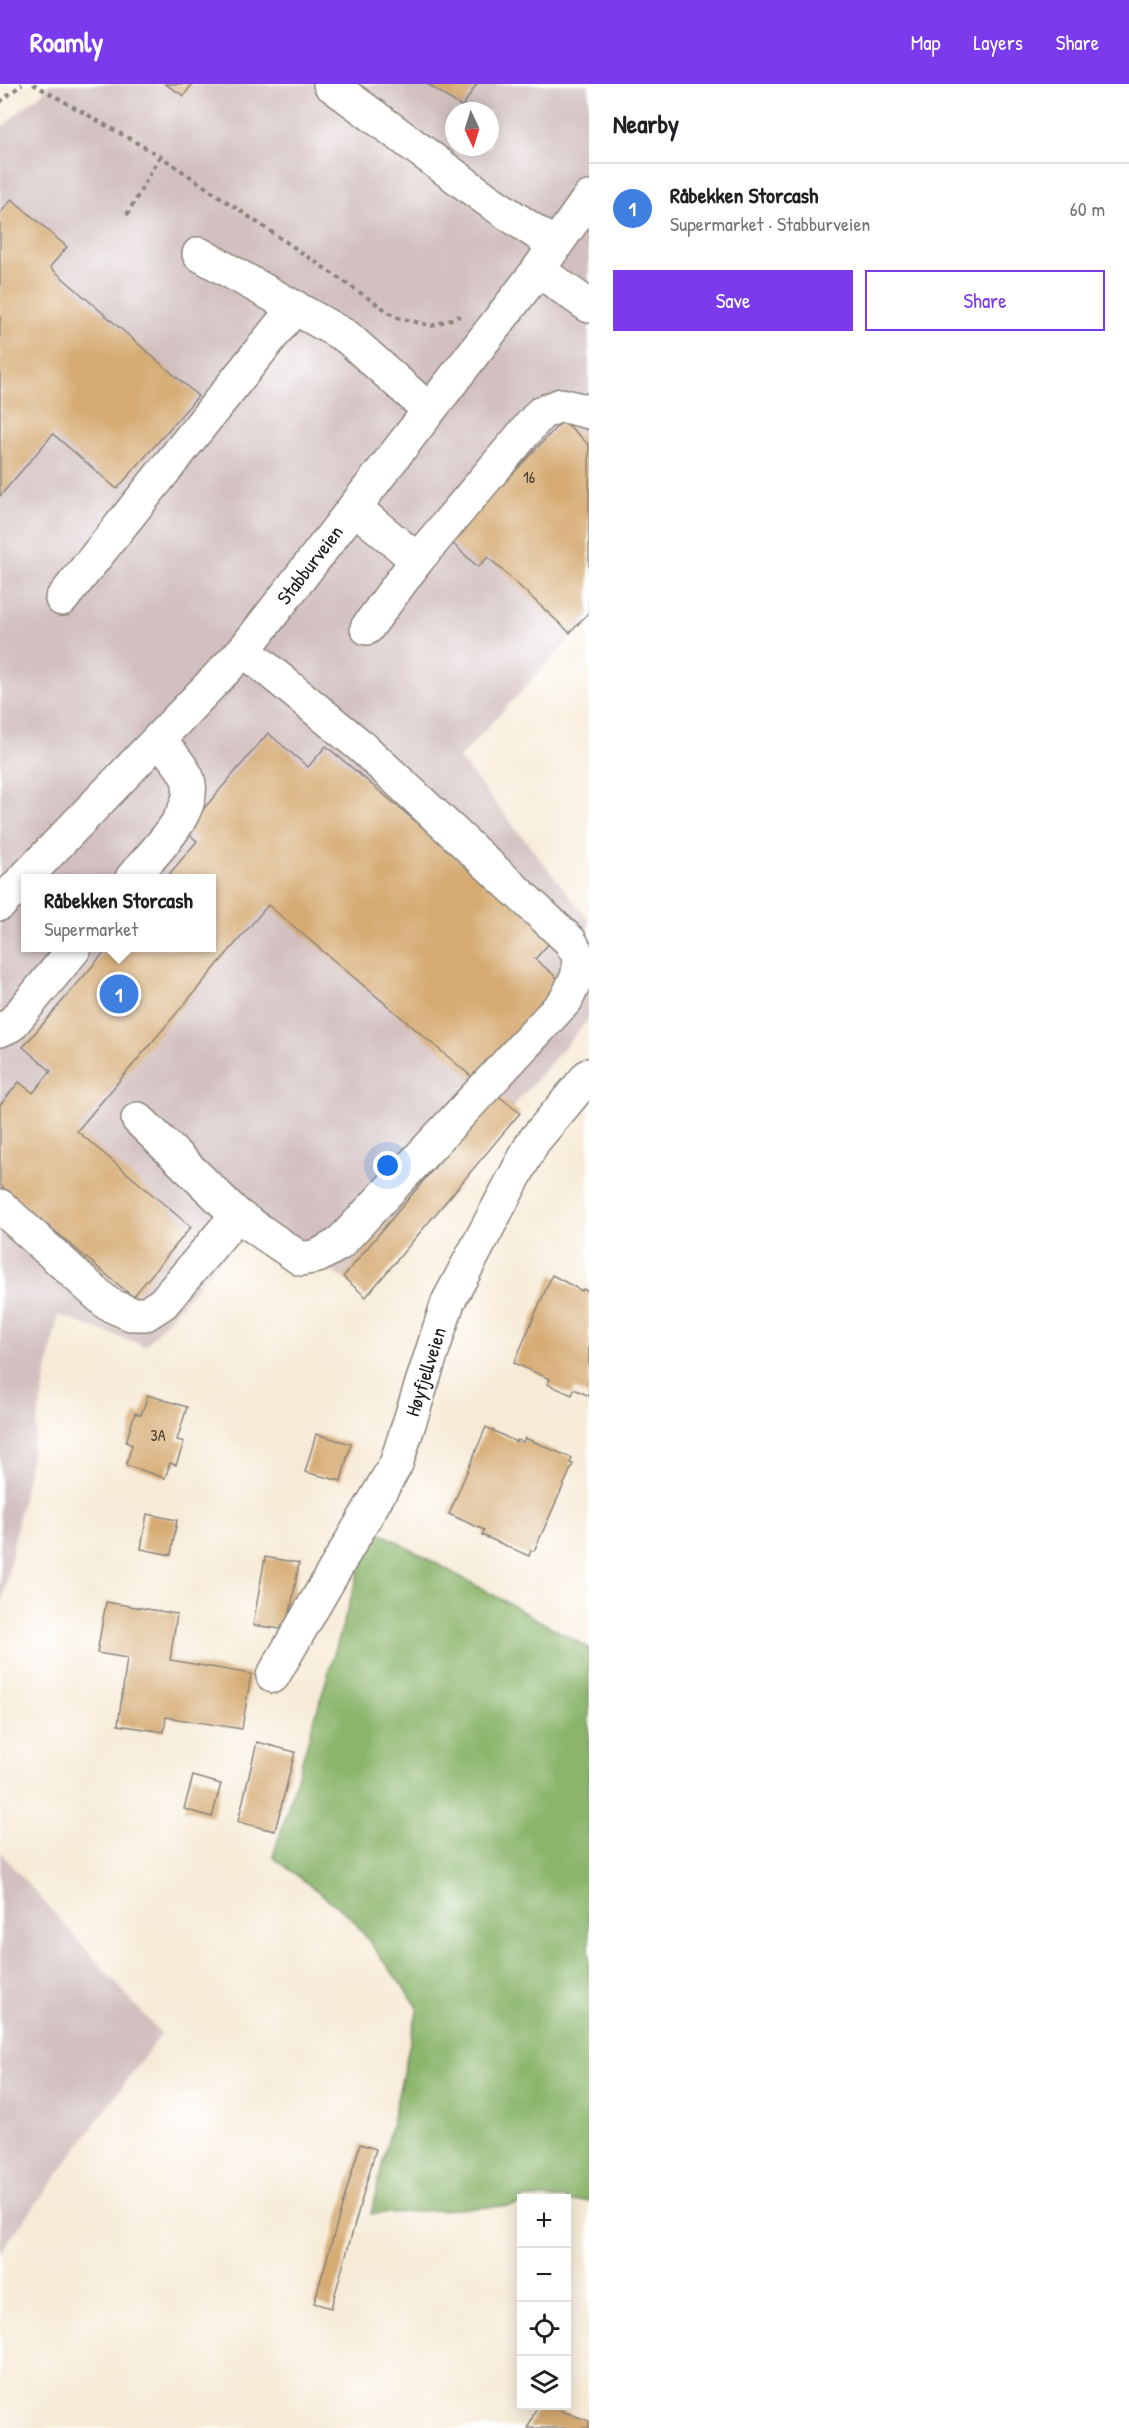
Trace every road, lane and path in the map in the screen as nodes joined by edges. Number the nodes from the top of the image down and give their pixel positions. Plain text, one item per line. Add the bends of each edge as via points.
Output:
1 (22, 84) edge
2 (33, 84) edge
3 (330, 84) edge
4 (0, 102) edge
5 (160, 156) junction
6 (589, 198) edge
7 (128, 215) dead end
8 (199, 254) dead end
9 (546, 257) junction
10 (589, 306) edge
11 (295, 307) junction
12 (497, 322) junction
13 (429, 410) junction
14 (589, 412) edge
15 (355, 507) junction
16 (417, 560) junction
17 (62, 598) dead end
18 (367, 628) dead end
19 (244, 650) junction
20 (159, 739) junction
21 (29, 874) edge
22 (136, 874) edge
23 (21, 882) edge
24 (0, 904) edge
25 (72, 952) edge
26 (0, 1030) edge
27 (589, 1074) edge
28 (138, 1119) dead end
29 (0, 1206) edge
30 (237, 1215) junction
31 (273, 1676) dead end

1 - 4 path
2 - 5 path
3 - 9 street via 489,201
5 - 7 path
5 - 12 path via 396,317 432,326 475,312
6 - 9 street, Stabburveien
8 - 11 street
9 - 10 street
9 - 12 street, Stabburveien
11 - 13 street via 347,337
11 - 17 street
12 - 13 street, Stabburveien
13 - 15 street, Stabburveien
14 - 16 street via 561,405 541,413
15 - 16 street
15 - 19 street, Stabburveien
16 - 18 street
19 - 20 street, Stabburveien
19 - 30 street via 363,748 570,941 579,957 579,975 566,1000 339,1244 318,1256 301,1259
20 - 21 street, Stabburveien
20 - 22 street via 187,778 190,800 177,824
23 - 24 street, Stabburveien
25 - 26 street via 10,1024
27 - 31 street, Høyfjellveien via 533,1142 453,1292 396,1464
28 - 30 street
29 - 30 street via 108,1304 131,1314 146,1314 163,1303

